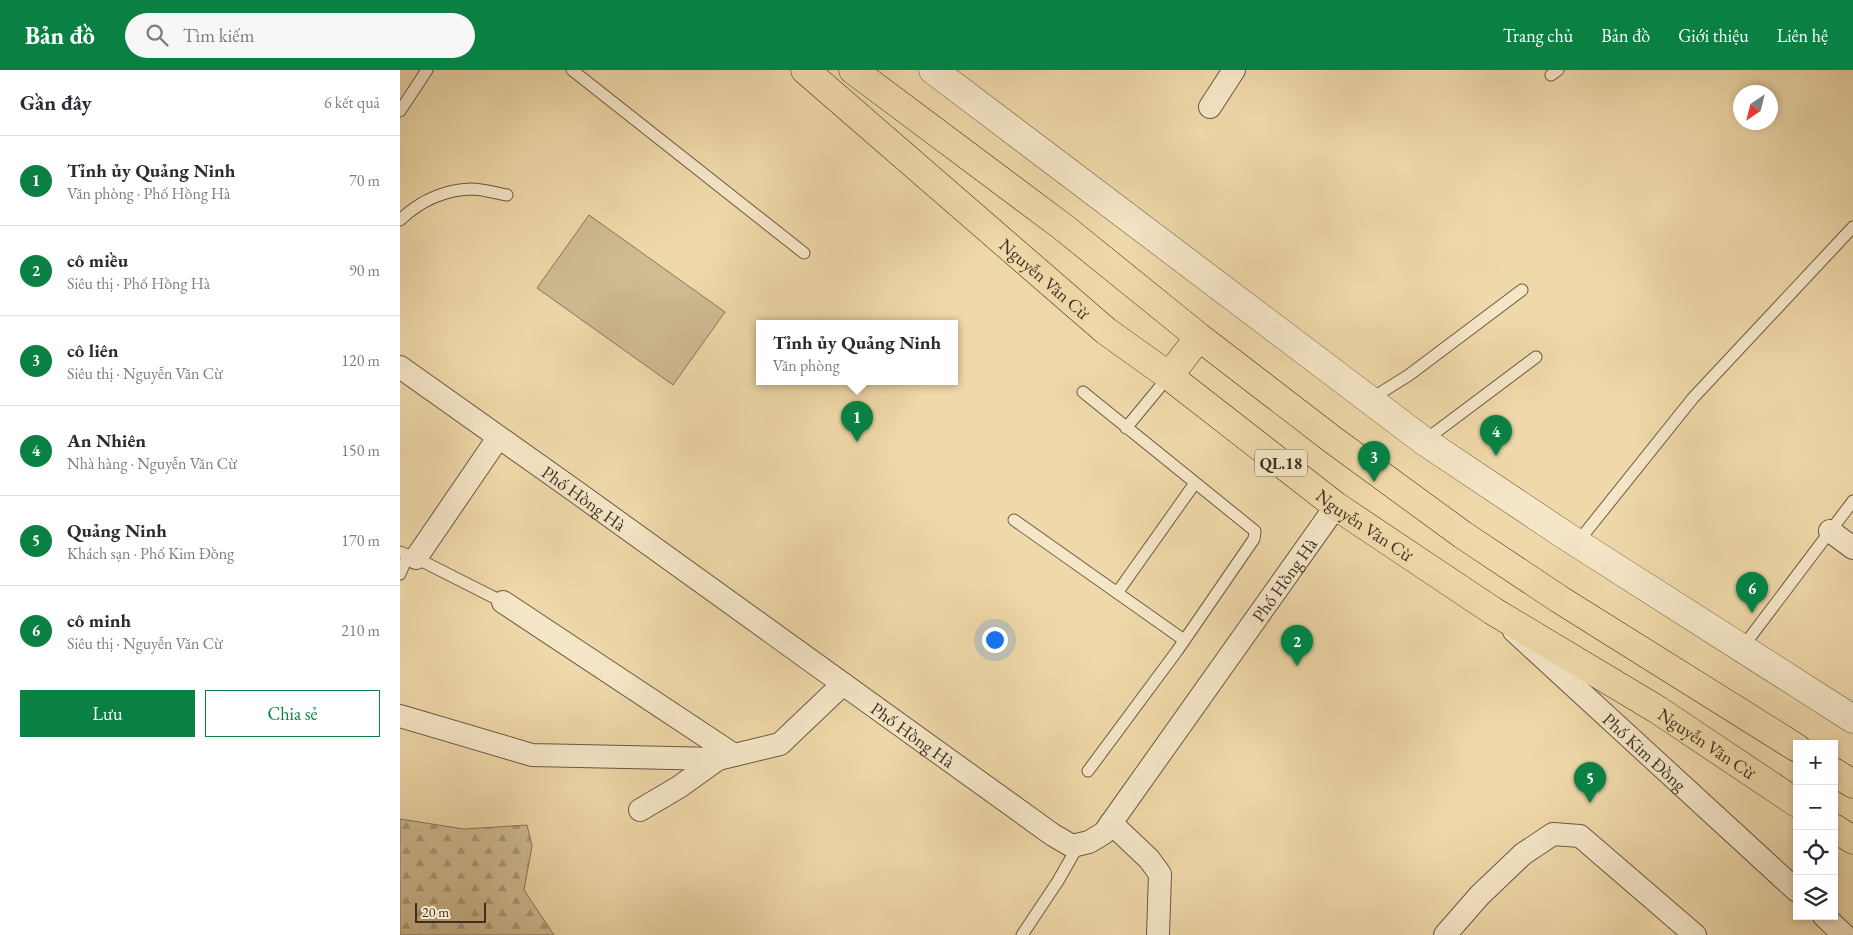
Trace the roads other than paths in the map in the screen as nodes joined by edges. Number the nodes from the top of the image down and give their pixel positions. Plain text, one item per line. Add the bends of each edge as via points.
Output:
1 (427, 70) edge
2 (572, 70) edge
3 (805, 70) edge
4 (933, 70) edge
5 (1234, 70) edge
6 (858, 72) edge
7 (1210, 107) dead end
8 (400, 111) edge
9 (506, 195) dead end
10 (400, 220) edge
11 (1853, 227) edge
12 (804, 253) dead end
13 (1522, 290) dead end
14 (1198, 337) junction
15 (1536, 357) dead end
16 (400, 367) edge
17 (1170, 376) junction
18 (1082, 392) dead end
19 (1369, 400) junction
20 (1126, 428) junction
21 (498, 438) junction
22 (1424, 441) junction
23 (1195, 484) junction
24 (1853, 501) edge
25 (1336, 506) junction
26 (1014, 520) dead end
27 (1830, 531) junction
28 (1577, 543) junction
29 (1853, 548) edge
30 (408, 555) edge
31 (400, 574) edge
32 (1117, 592) junction
33 (503, 602) joint
34 (1493, 611) junction
35 (1184, 640) junction
36 (1742, 648) junction
37 (843, 684) junction
38 (400, 716) edge
39 (1853, 719) edge
40 (1793, 745) edge
41 (726, 757) junction
42 (1088, 771) dead end
43 (1838, 775) edge
44 (1853, 784) edge
45 (1793, 800) edge
46 (640, 810) dead end
47 (1111, 823) junction
48 (1837, 830) edge
49 (1853, 840) edge
50 (1079, 844) junction
51 (1793, 887) edge
52 (1828, 920) edge
53 (1022, 935) edge
54 (1158, 935) edge
55 (1445, 935) edge
56 (1695, 935) edge
57 (1844, 935) edge

1 - 8 lane
2 - 12 lane
3 - 17 main road, Nguyễn Văn Cừ / QL.18 via 1106,331
4 - 19 street
5 - 7 street
6 - 14 main road, QL.18 via 1063,226
9 - 10 lane via 473,189 450,191 431,197
11 - 28 lane via 1693,398
13 - 19 lane via 1409,375
14 - 17 main road
14 - 40 main road, QL.18 via 1462,535
15 - 22 lane
16 - 21 street, Phố Hồng Hà
17 - 20 lane
17 - 25 main road, Nguyễn Văn Cừ / QL.18
18 - 20 lane
19 - 22 street
20 - 23 lane
21 - 30 street
21 - 37 street, Phố Hồng Hà
22 - 28 street
23 - 32 lane
23 - 35 lane via 1255,531 1254,539
24 - 27 lane
25 - 34 main road, Nguyễn Văn Cừ / QL.18
25 - 47 street, Phố Hồng Hà
26 - 32 lane
27 - 29 street
27 - 36 lane
28 - 36 street
30 - 31 lane
30 - 33 lane
32 - 35 lane
33 - 41 street
34 - 45 main road, Nguyễn Văn Cừ / QL.18 via 1658,710
34 - 51 street, Phố Kim Đồng
35 - 42 lane
36 - 39 street
37 - 41 street via 780,744
37 - 50 street, Phố Hồng Hà via 1053,835 1072,846
38 - 41 street via 532,755
41 - 46 street
43 - 44 main road
47 - 50 street, Phố Hồng Hà via 1104,833
47 - 54 street via 1160,874
48 - 49 main road
50 - 53 lane
52 - 57 street
55 - 56 street via 1523,854 1553,834 1580,836

